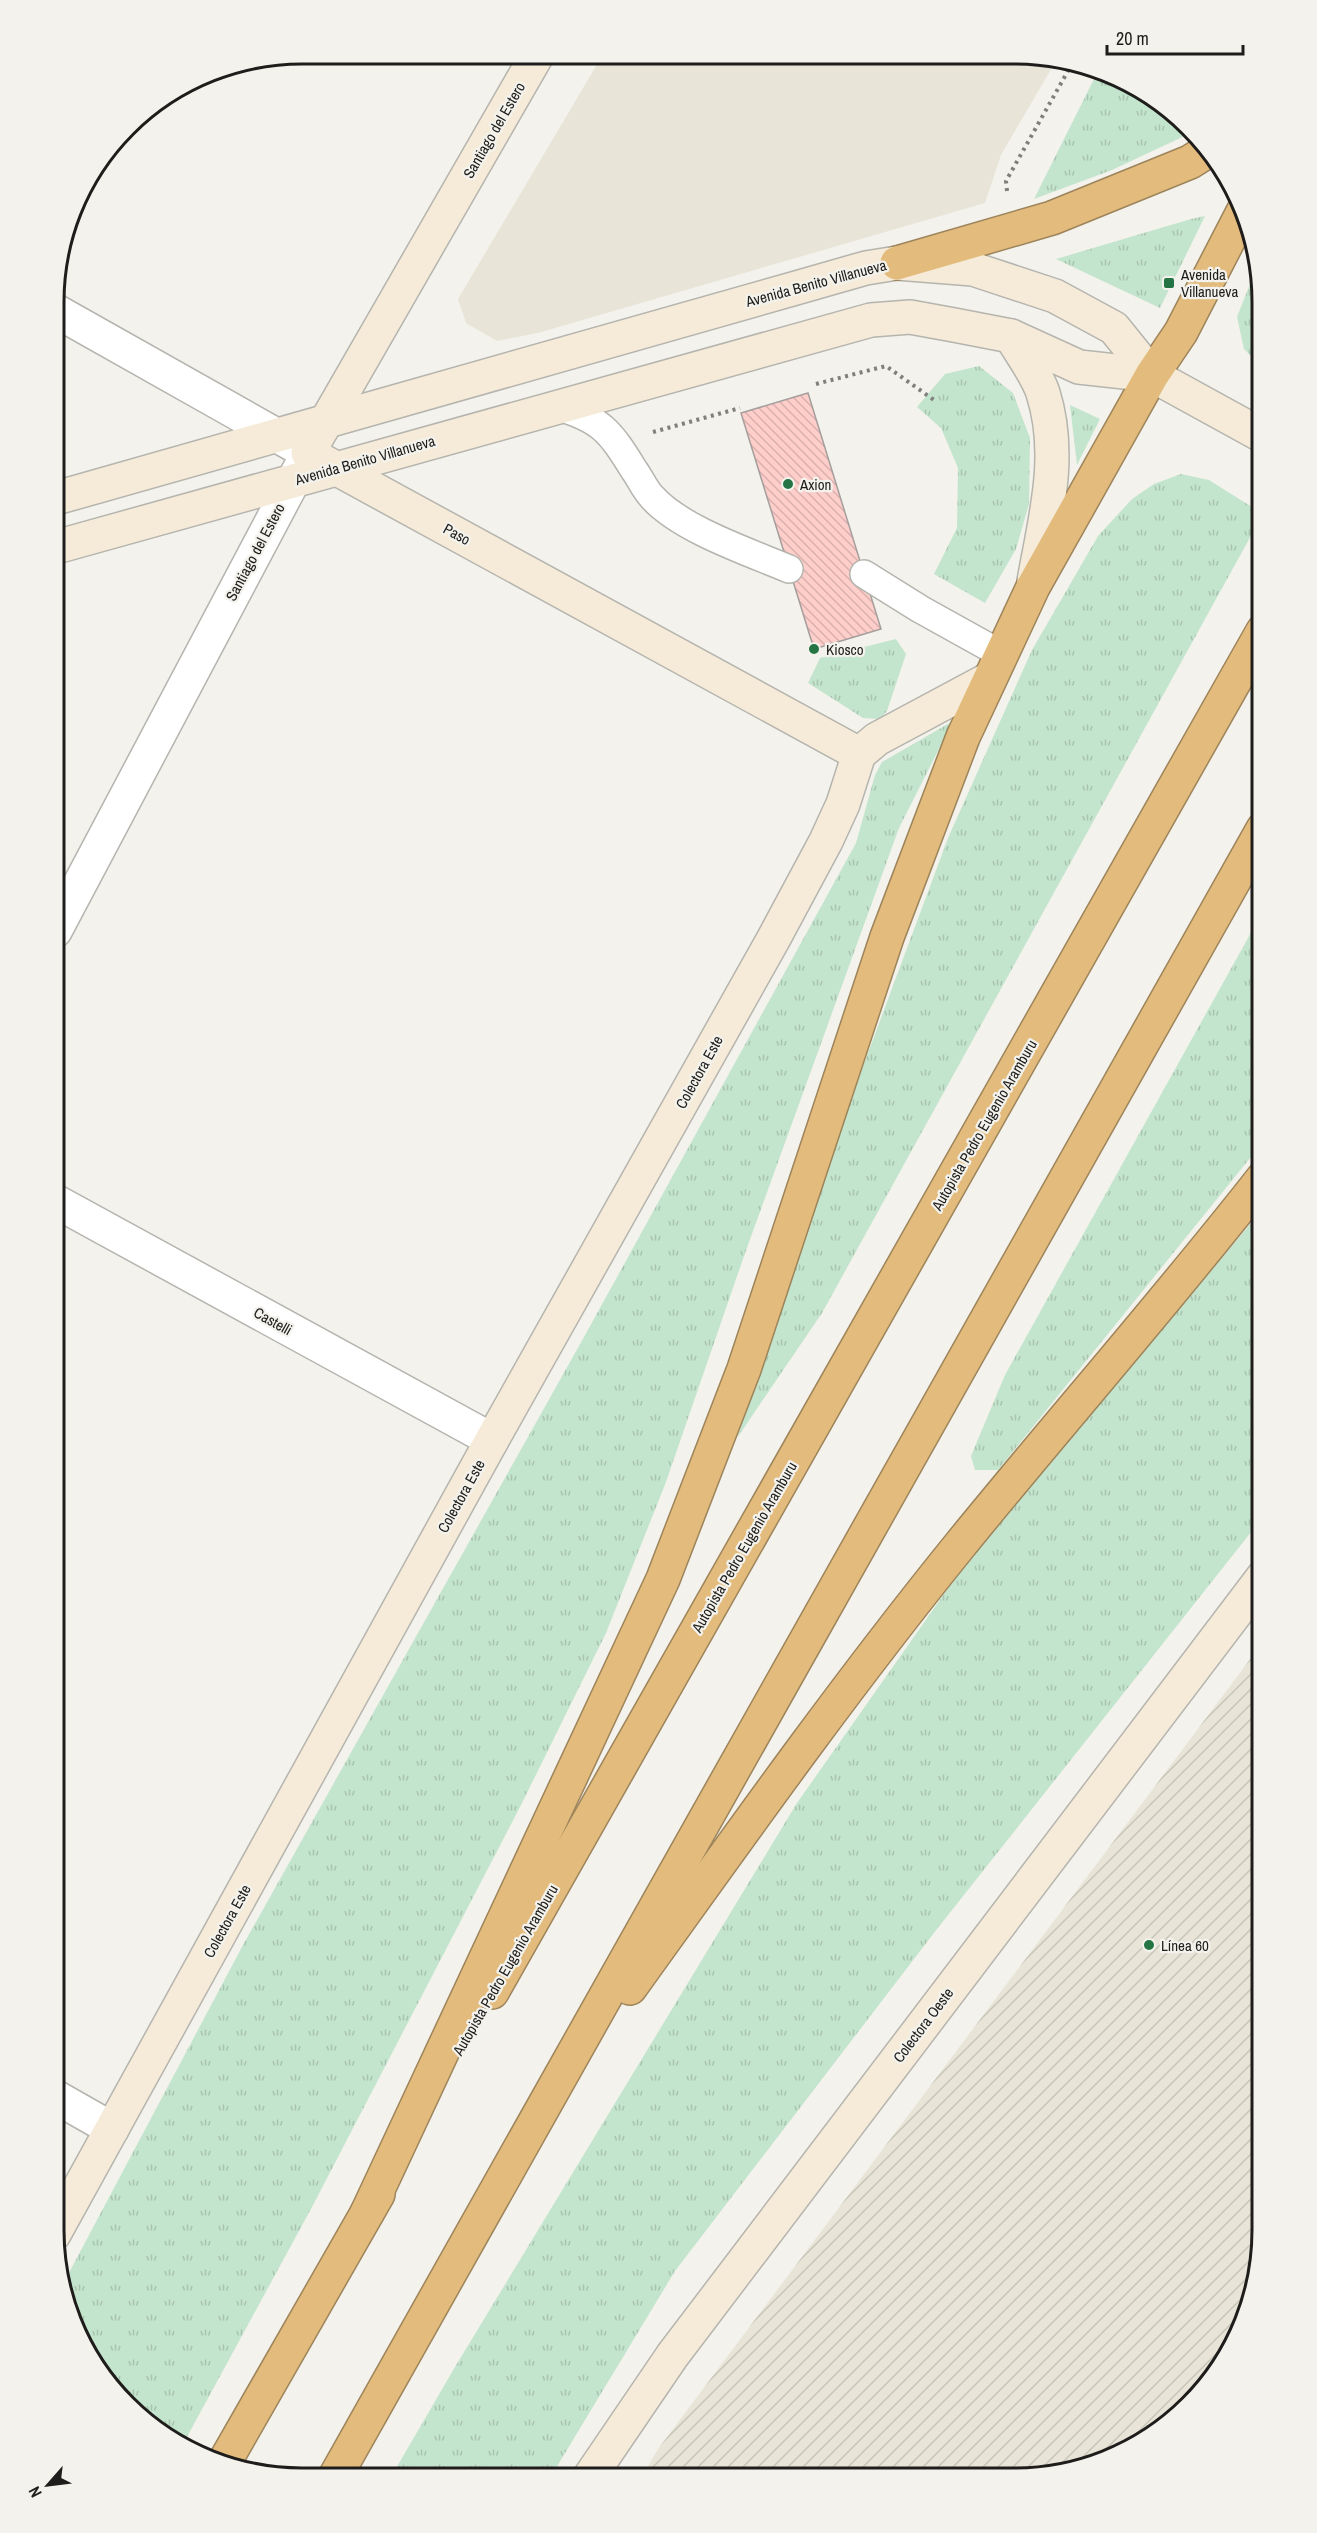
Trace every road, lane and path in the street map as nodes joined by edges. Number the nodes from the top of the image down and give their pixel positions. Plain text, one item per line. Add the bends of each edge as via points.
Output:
1 (532, 64) edge
2 (1068, 71) edge
3 (1201, 155) edge
4 (1007, 192) dead end
5 (1238, 221) edge
6 (897, 262) junction
7 (64, 316) edge
8 (1011, 336) junction
9 (1152, 375) junction
10 (816, 384) dead end
11 (934, 400) dead end
12 (556, 406) junction
13 (327, 421) junction
14 (1252, 430) edge
15 (276, 435) junction
16 (313, 467) junction
17 (64, 496) edge
18 (64, 545) edge
19 (789, 569) dead end
20 (864, 574) dead end
21 (1033, 587) junction
22 (1252, 651) edge
23 (995, 667) junction
24 (859, 754) junction
25 (1252, 848) edge
26 (64, 915) edge
27 (1252, 1192) edge
28 (64, 1206) edge
29 (492, 1440) junction
30 (1252, 1591) edge
31 (64, 2102) edge
32 (532, 2124) junction
33 (112, 2129) junction
34 (367, 2213) junction
35 (64, 2216) edge
36 (228, 2456) edge
37 (340, 2468) edge
38 (597, 2468) edge

1 - 13 street, Santiago del Estero
2 - 4 path via 1006,181
3 - 6 highway via 1052,218
5 - 9 highway via 1181,332
6 - 9 street, Avenida Benito Villanueva via 973,269 1055,296 1114,328
6 - 13 street, Avenida Benito Villanueva
7 - 15 street, Paso
8 - 9 street, Avenida Benito Villanueva via 1078,367
8 - 12 street, Avenida Benito Villanueva via 910,317 872,320
8 - 21 street via 1042,391 1052,430 1052,478
9 - 14 street
9 - 21 highway
10 - 11 path via 886,366
12 - 16 street, Avenida Benito Villanueva
12 - 19 lane via 600,423 652,497 691,526
13 - 15 street, Avenida Benito Villanueva
13 - 16 street, Santiago del Estero
15 - 16 street, Paso
15 - 17 street, Avenida Benito Villanueva
16 - 18 street, Avenida Benito Villanueva
16 - 24 street, Paso
16 - 26 street, Santiago del Estero
20 - 23 lane via 920,609
21 - 23 highway
22 - 34 highway, Autopista Pedro Eugenio Aramburu
23 - 24 street via 877,738
23 - 34 highway via 963,737 887,937 744,1368 663,1579
24 - 29 street, Colectora Este via 843,804 779,929
25 - 32 highway
27 - 32 highway via 959,1546 793,1761
28 - 29 street, Castelli
29 - 33 street, Colectora Este
30 - 38 street, Colectora Oeste via 672,2356
31 - 33 street
32 - 37 highway
33 - 35 street, Colectora Este
34 - 36 highway, Autopista Pedro Eugenio Aramburu

